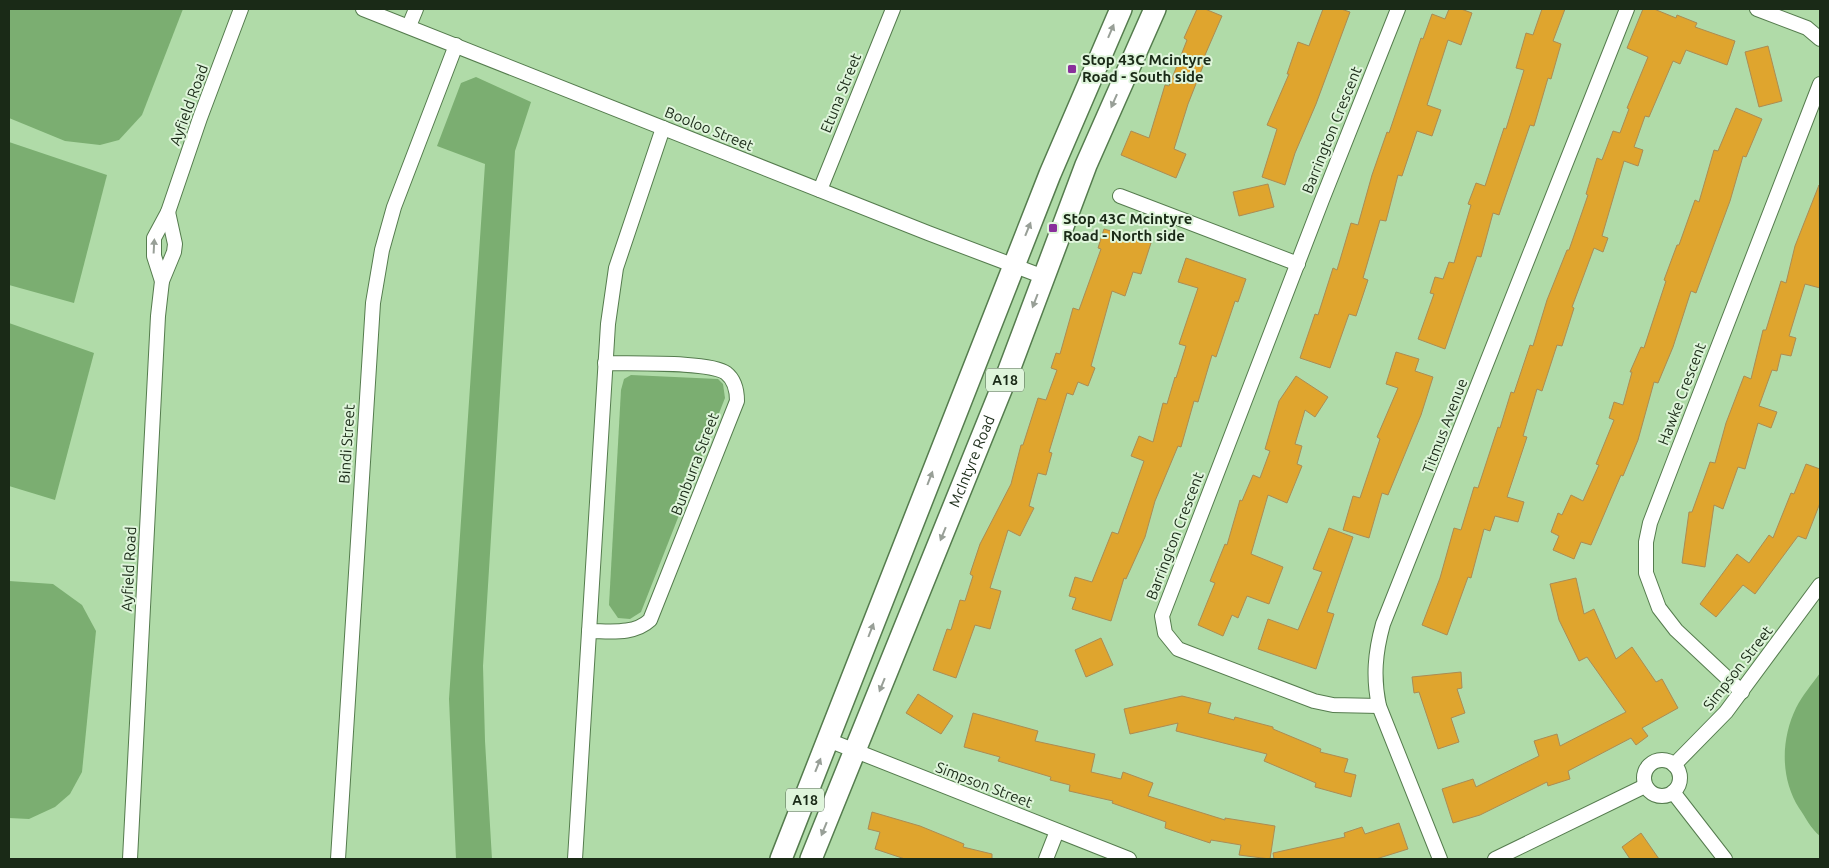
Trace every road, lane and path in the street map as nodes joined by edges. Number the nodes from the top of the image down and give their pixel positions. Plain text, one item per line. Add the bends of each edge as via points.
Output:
1 (241, 9) edge
2 (363, 9) edge
3 (416, 9) edge
4 (893, 9) edge
5 (1120, 9) edge
6 (1155, 9) edge
7 (1398, 9) edge
8 (1627, 9) edge
9 (1757, 9) edge
10 (409, 26) junction
11 (1820, 39) edge
12 (456, 45) junction
13 (1820, 84) edge
14 (663, 128) junction
15 (820, 190) junction
16 (1120, 196) dead end
17 (168, 212) junction
18 (1298, 264) junction
19 (1014, 265) junction
20 (1044, 277) junction
21 (162, 281) junction
22 (605, 363) junction
23 (1820, 585) edge
24 (589, 631) junction
25 (1742, 692) junction
26 (1379, 706) junction
27 (828, 740) junction
28 (855, 752) junction
29 (1674, 765) junction
30 (1645, 786) junction
31 (1673, 792) junction
32 (1057, 831) junction
33 (130, 859) edge
34 (338, 859) edge
35 (575, 859) edge
36 (781, 859) edge
37 (811, 859) edge
38 (1046, 859) edge
39 (1129, 859) edge
40 (1440, 859) edge
41 (1496, 859) edge
42 (1725, 859) edge

1 - 17 street, Ayfield Road
2 - 10 street, Booloo Street
3 - 10 street
4 - 15 street, Etuna Street
19 -> 5 main road, A18
6 -> 20 main road, McIntyre Road / A18 via 1086,165
7 - 18 street, Barrington Crescent
8 - 26 street, Titmus Avenue via 1383,624 1374,668
9 - 11 street via 1807,28
10 - 12 street, Booloo Street
12 - 14 street, Booloo Street
12 - 34 street, Bindi Street via 394,207 382,250 374,302
13 - 25 street, Hawke Crescent via 1650,523 1646,542 1646,573 1659,608 1676,630
14 - 15 street, Booloo Street
14 - 22 street via 616,268
15 - 19 street, Booloo Street
16 - 18 street
17 - 21 street, Ayfield Road via 175,244
21 -> 17 street, Ayfield Road via 153,245
18 - 26 street, Barrington Crescent via 1166,604 1163,628 1178,649 1314,701 1333,705
19 - 20 street, Booloo Street
27 -> 19 main road, A18
20 -> 28 main road, McIntyre Road / A18 via 1006,380
21 - 33 street, Ayfield Road
22 - 24 street
22 - 24 street, Bunburra Street via 718,368 733,381 737,401 650,620 642,628
23 - 25 street, Simpson Street
24 - 35 street
25 - 29 street, Simpson Street
26 - 40 street, Titmus Avenue
27 - 28 street, Simpson Street
36 -> 27 main road, A18
28 - 32 street, Simpson Street
28 -> 37 main road, McIntyre Road / A18
29 - 30 street via 1664,760 1652,763 1646,769
29 - 31 street via 1680,779
30 - 31 street via 1659,796
30 - 41 street
31 - 42 street
32 - 38 street
32 - 39 street, Simpson Street

